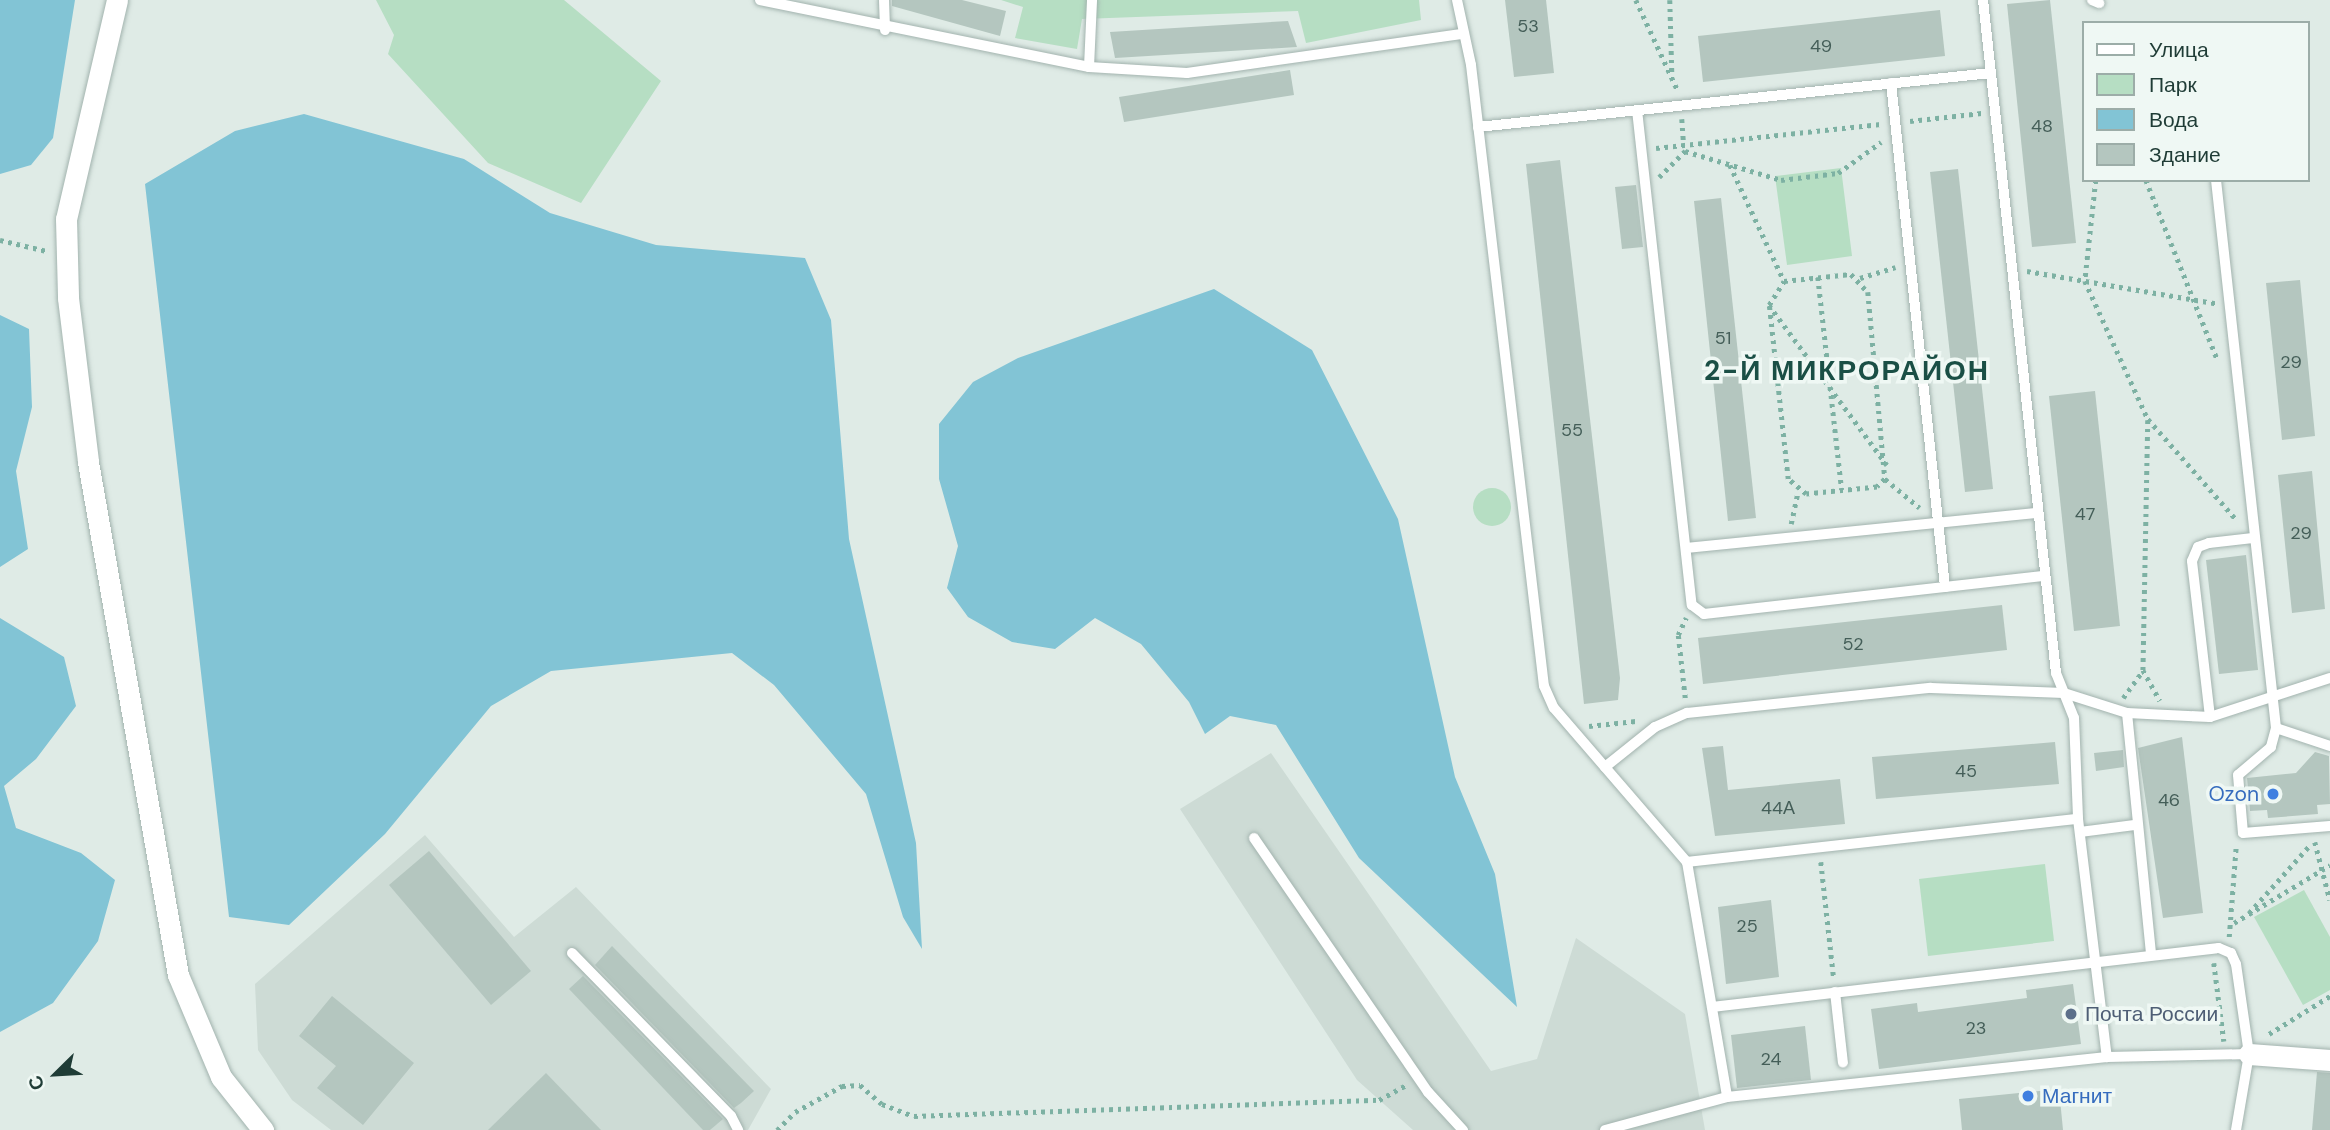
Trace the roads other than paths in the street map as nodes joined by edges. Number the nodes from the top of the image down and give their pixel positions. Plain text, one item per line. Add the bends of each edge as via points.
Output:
1 (117, 0) edge
2 (760, 0) edge
3 (884, 0) edge
4 (1092, 0) edge
5 (1457, 0) edge
6 (1983, 0) edge
7 (885, 30) junction
8 (1461, 34) junction
9 (1089, 67) junction
10 (1991, 73) junction
11 (1891, 83) junction
12 (1637, 110) junction
13 (1478, 127) junction
14 (2216, 182) edge
15 (2038, 513) junction
16 (1938, 523) junction
17 (2253, 538) junction
18 (1686, 548) junction
19 (2045, 576) junction
20 (1945, 587) junction
21 (2330, 678) edge
22 (2064, 693) junction
23 (2269, 699) junction
24 (2121, 711) junction
25 (2210, 717) junction
26 (2276, 728) junction
27 (2330, 746) edge
28 (1605, 767) junction
29 (2078, 819) junction
30 (2135, 825) junction
31 (2330, 826) edge
32 (2080, 832) junction
33 (1254, 838) dead end
34 (1687, 862) junction
35 (572, 953) dead end
36 (2151, 955) junction
37 (2095, 961) junction
38 (1835, 992) junction
39 (1712, 1007) junction
40 (2248, 1050) junction
41 (2107, 1057) junction
42 (2330, 1060) edge
43 (1843, 1063) dead end
44 (1727, 1097) junction
45 (263, 1130) edge
46 (738, 1130) edge
47 (1463, 1130) edge
48 (1605, 1130) edge
49 (2235, 1130) edge

1 - 45 street via 76,162 65,256 88,462 167,933 206,1049
2 - 7 lane
3 - 7 lane
4 - 9 lane
5 - 8 lane
6 - 10 lane
7 - 9 lane
8 - 9 lane via 1187,73
8 - 13 lane
10 - 11 lane
10 - 15 lane
11 - 12 lane
11 - 16 lane
12 - 13 lane
12 - 18 lane
13 - 28 lane via 1544,687
14 - 17 lane
15 - 16 lane
15 - 19 lane
16 - 18 lane
16 - 20 lane
17 - 23 lane
17 - 25 lane via 2209,542 2198,547 2192,561
18 - 20 lane via 1692,605 1704,614
19 - 20 lane
19 - 22 lane via 2056,673
21 - 23 lane
22 - 24 lane
22 - 28 lane via 1931,688 1682,714
22 - 29 lane via 2074,718
23 - 25 lane
23 - 26 lane
24 - 25 lane via 2169,718
24 - 30 lane
26 - 27 lane
26 - 31 lane via 2271,747 2238,775 2243,834
28 - 34 lane
29 - 32 lane
29 - 34 lane
30 - 32 lane
30 - 36 lane
32 - 37 lane
33 - 47 lane via 1419,1078
34 - 39 lane
35 - 46 lane via 731,1116
36 - 37 lane
36 - 40 lane via 2216,948 2231,953
37 - 38 lane
37 - 41 lane
38 - 39 lane
38 - 43 lane
39 - 44 lane
40 - 41 lane
40 - 42 street
40 - 49 lane
41 - 44 lane
44 - 48 lane

